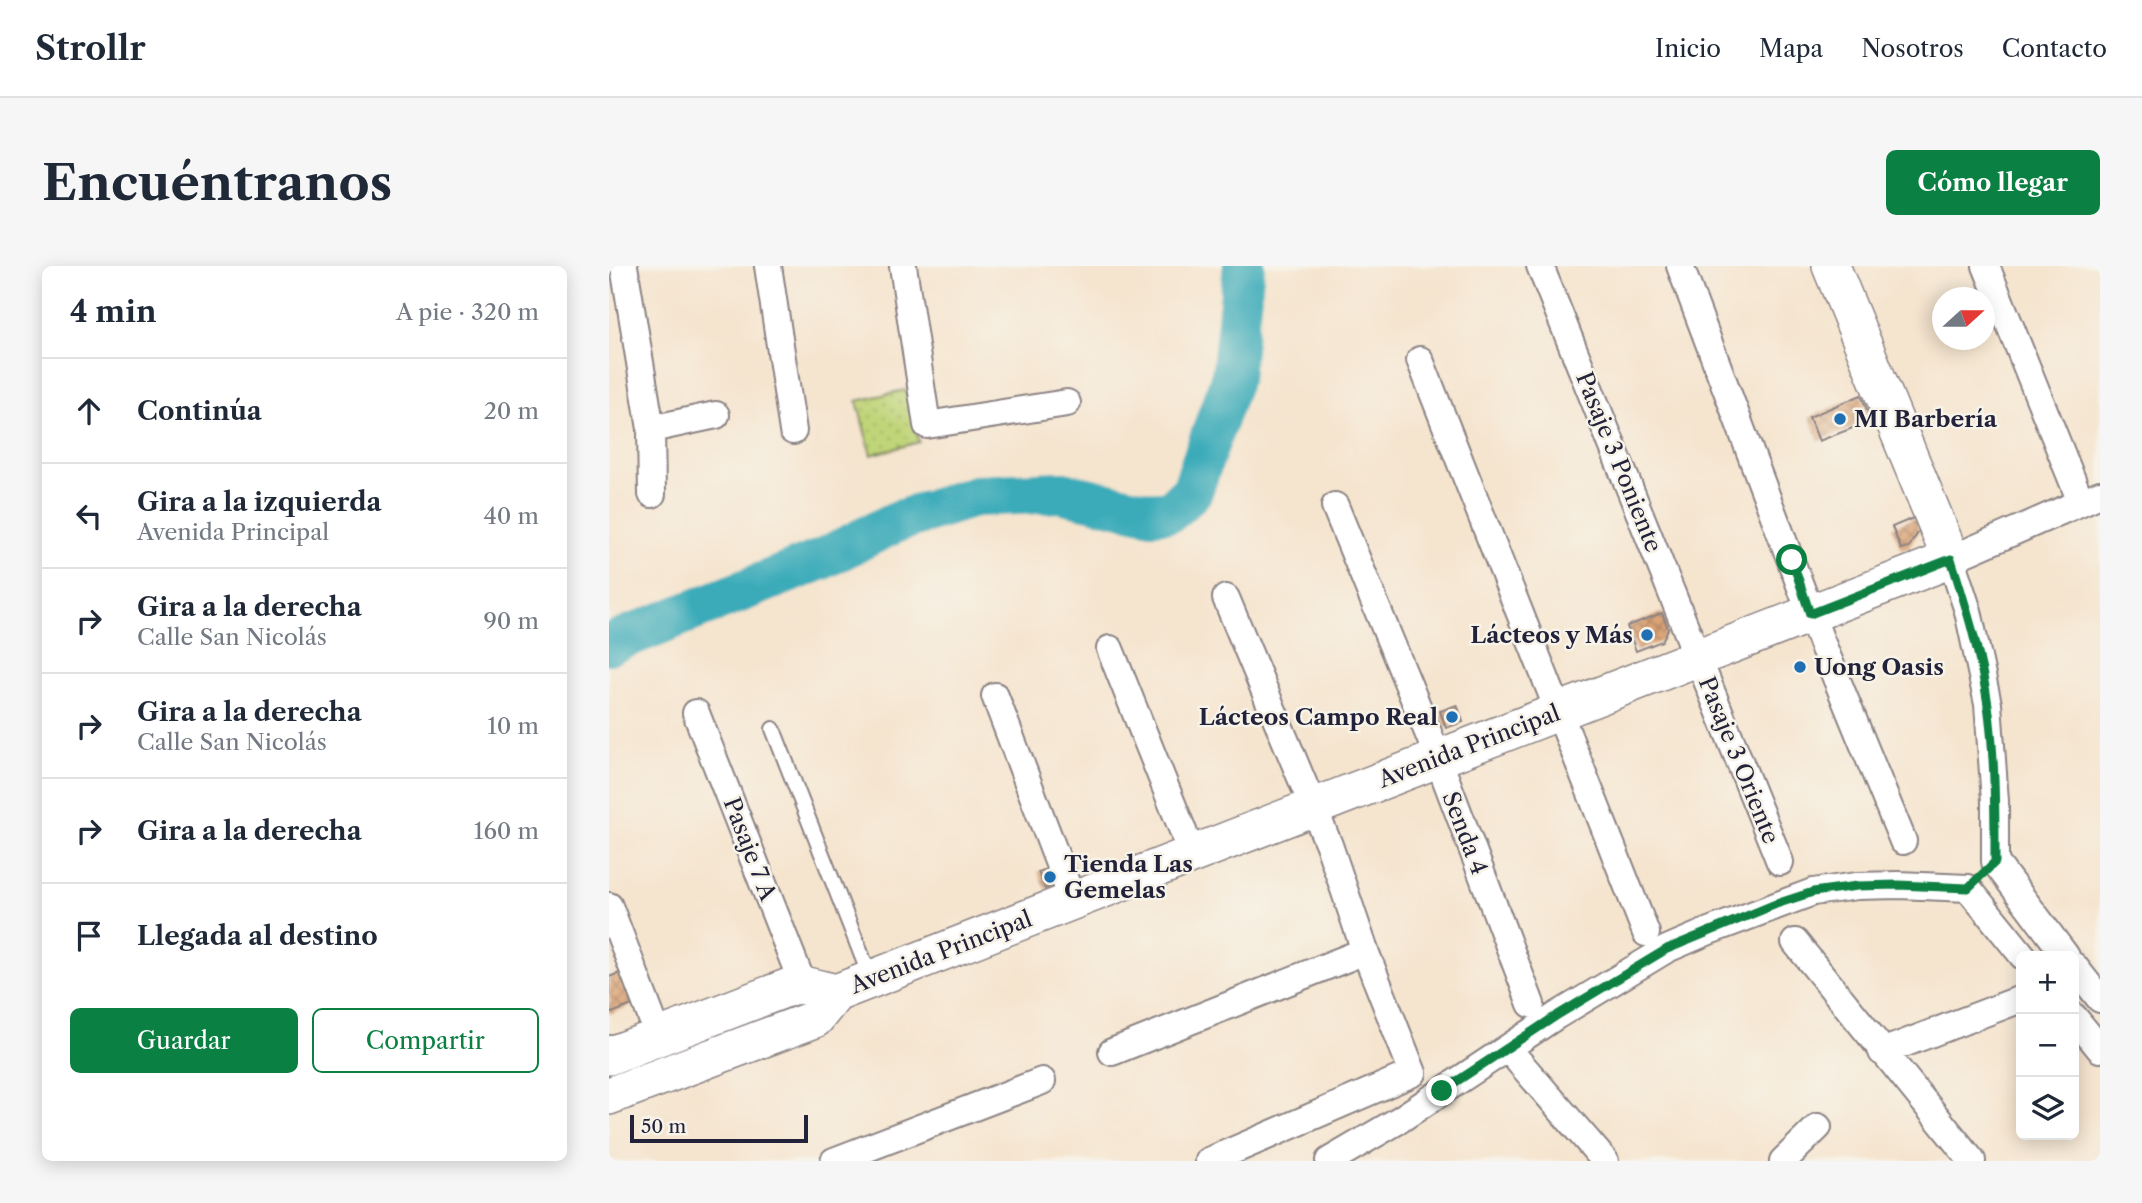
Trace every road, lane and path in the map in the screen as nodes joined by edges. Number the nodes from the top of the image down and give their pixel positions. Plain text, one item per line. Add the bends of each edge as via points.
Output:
1 (624, 266) edge
2 (768, 266) edge
3 (902, 266) edge
4 (1540, 266) edge
5 (1680, 266) edge
6 (1831, 266) edge
7 (1986, 266) edge
8 (1420, 360) dead end
9 (1067, 403) dead end
10 (716, 415) dead end
11 (651, 429) junction
12 (793, 431) dead end
13 (652, 494) dead end
14 (2091, 498) edge
15 (1335, 506) dead end
16 (1951, 559) junction
17 (1226, 598) dead end
18 (1810, 614) junction
19 (1110, 649) dead end
20 (1698, 657) junction
21 (995, 696) dead end
22 (1559, 711) junction
23 (696, 713) dead end
24 (773, 729) dead end
25 (1438, 759) junction
26 (1313, 807) junction
27 (1903, 841) dead end
28 (1191, 855) junction
29 (1780, 862) dead end
30 (1995, 862) junction
31 (1968, 888) junction
32 (1073, 901) junction
33 (609, 906) edge
34 (1646, 933) dead end
35 (1795, 942) dead end
36 (1366, 951) junction
37 (2020, 951) edge
38 (2065, 951) edge
39 (2079, 969) edge
40 (871, 979) junction
41 (820, 989) junction
42 (2100, 999) edge
43 (2016, 1001) edge
44 (1531, 1004) dead end
45 (2079, 1023) edge
46 (659, 1037) junction
47 (1508, 1048) junction
48 (2100, 1049) edge
49 (1112, 1052) dead end
50 (1882, 1052) junction
51 (609, 1056) edge
52 (1042, 1081) dead end
53 (609, 1096) edge
54 (1818, 1127) dead end
55 (834, 1161) edge
56 (1209, 1161) edge
57 (1329, 1161) edge
58 (1605, 1161) edge
59 (1783, 1161) edge
60 (1972, 1161) edge

1 - 11 street
2 - 12 street
3 - 9 street via 927,425
4 - 20 street, Pasaje 3 Poniente
5 - 18 street
6 - 16 street
7 - 14 street
8 - 22 street
10 - 11 street
11 - 13 street
14 - 16 street, Avenida Principal
15 - 25 street, Senda 4
16 - 18 street, Avenida Principal
16 - 30 street via 1968,611 1988,704
17 - 26 street
18 - 20 street, Avenida Principal
18 - 27 street
19 - 28 street
20 - 22 street, Avenida Principal
20 - 29 street, Pasaje 3 Oriente
21 - 32 street
22 - 25 street, Avenida Principal
22 - 34 street
23 - 41 street, Pasaje 7 A
24 - 40 lane
25 - 26 street, Avenida Principal
25 - 44 street, Senda 4
26 - 28 street, Avenida Principal
26 - 36 street
28 - 32 street, Avenida Principal
30 - 31 street
30 - 38 street
31 - 37 street
31 - 47 street via 1857,886 1813,892 1776,904 1667,949
32 - 40 street, Avenida Principal
33 - 46 street
35 - 50 street
36 - 49 street
36 - 56 street via 1413,1073
39 - 42 street
40 - 41 street, Avenida Principal
41 - 46 street, Avenida Principal via 792,986
41 - 53 street, Avenida Principal via 815,1019
43 - 50 street
45 - 48 street
46 - 51 street, Avenida Principal
47 - 57 street
47 - 58 street
50 - 60 street
52 - 55 street
54 - 59 street

